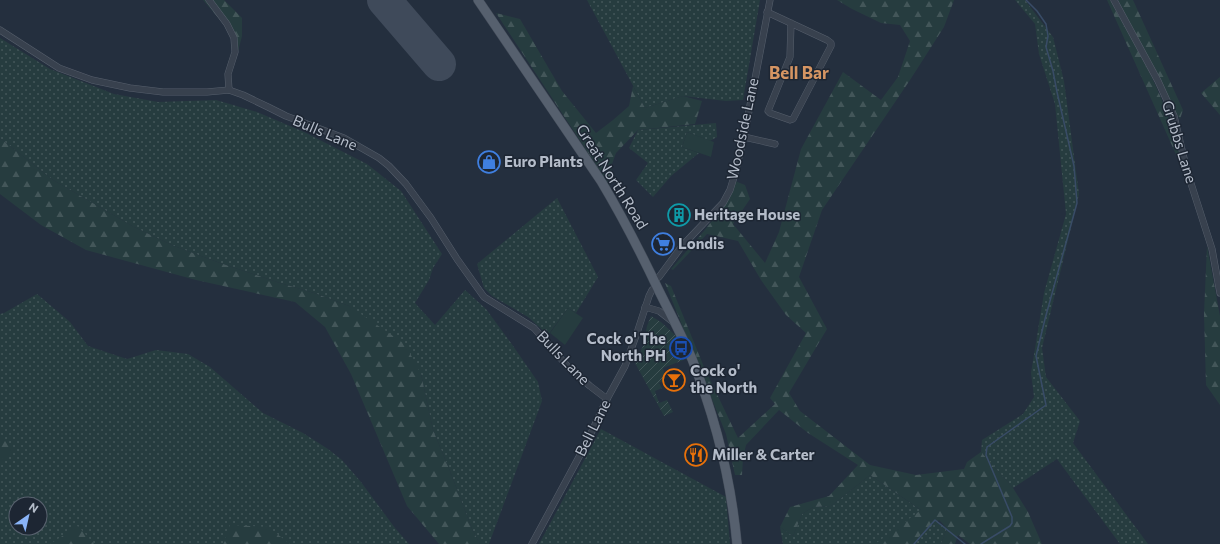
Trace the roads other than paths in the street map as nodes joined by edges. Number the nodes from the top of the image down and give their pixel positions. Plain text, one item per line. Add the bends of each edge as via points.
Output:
1 (209, 0) edge
2 (478, 0) edge
3 (770, 0) edge
4 (1114, 0) edge
5 (767, 12) junction
6 (791, 23) junction
7 (0, 30) edge
8 (229, 90) junction
9 (744, 137) junction
10 (775, 144) dead end
11 (656, 283) junction
12 (1220, 294) edge
13 (645, 308) junction
14 (676, 325) junction
15 (607, 399) junction
16 (532, 544) edge
17 (737, 544) edge

1 - 8 street via 234,38 235,52 228,74
2 - 11 main road, Great North Road via 601,181
3 - 5 street, Woodside Lane
4 - 12 street, Grubbs Lane via 1174,116 1187,171 1212,249
5 - 6 street
5 - 9 street, Woodside Lane
6 - 6 street via 827,40 831,46 793,119 790,120 768,111 790,57
7 - 8 street, Bulls Lane via 59,68 92,80 163,92
8 - 15 street, Bulls Lane via 286,116 344,138 389,166 431,218 484,297 534,328 570,368
9 - 10 street
9 - 11 street, Woodside Lane via 730,190 722,203 682,246
11 - 13 street, Bell Lane
11 - 14 main road, Great North Road
13 - 14 street via 659,311
13 - 15 street, Bell Lane via 632,350
14 - 17 main road, Great North Road via 702,386 718,435 730,489
15 - 16 street, Bell Lane via 586,444

